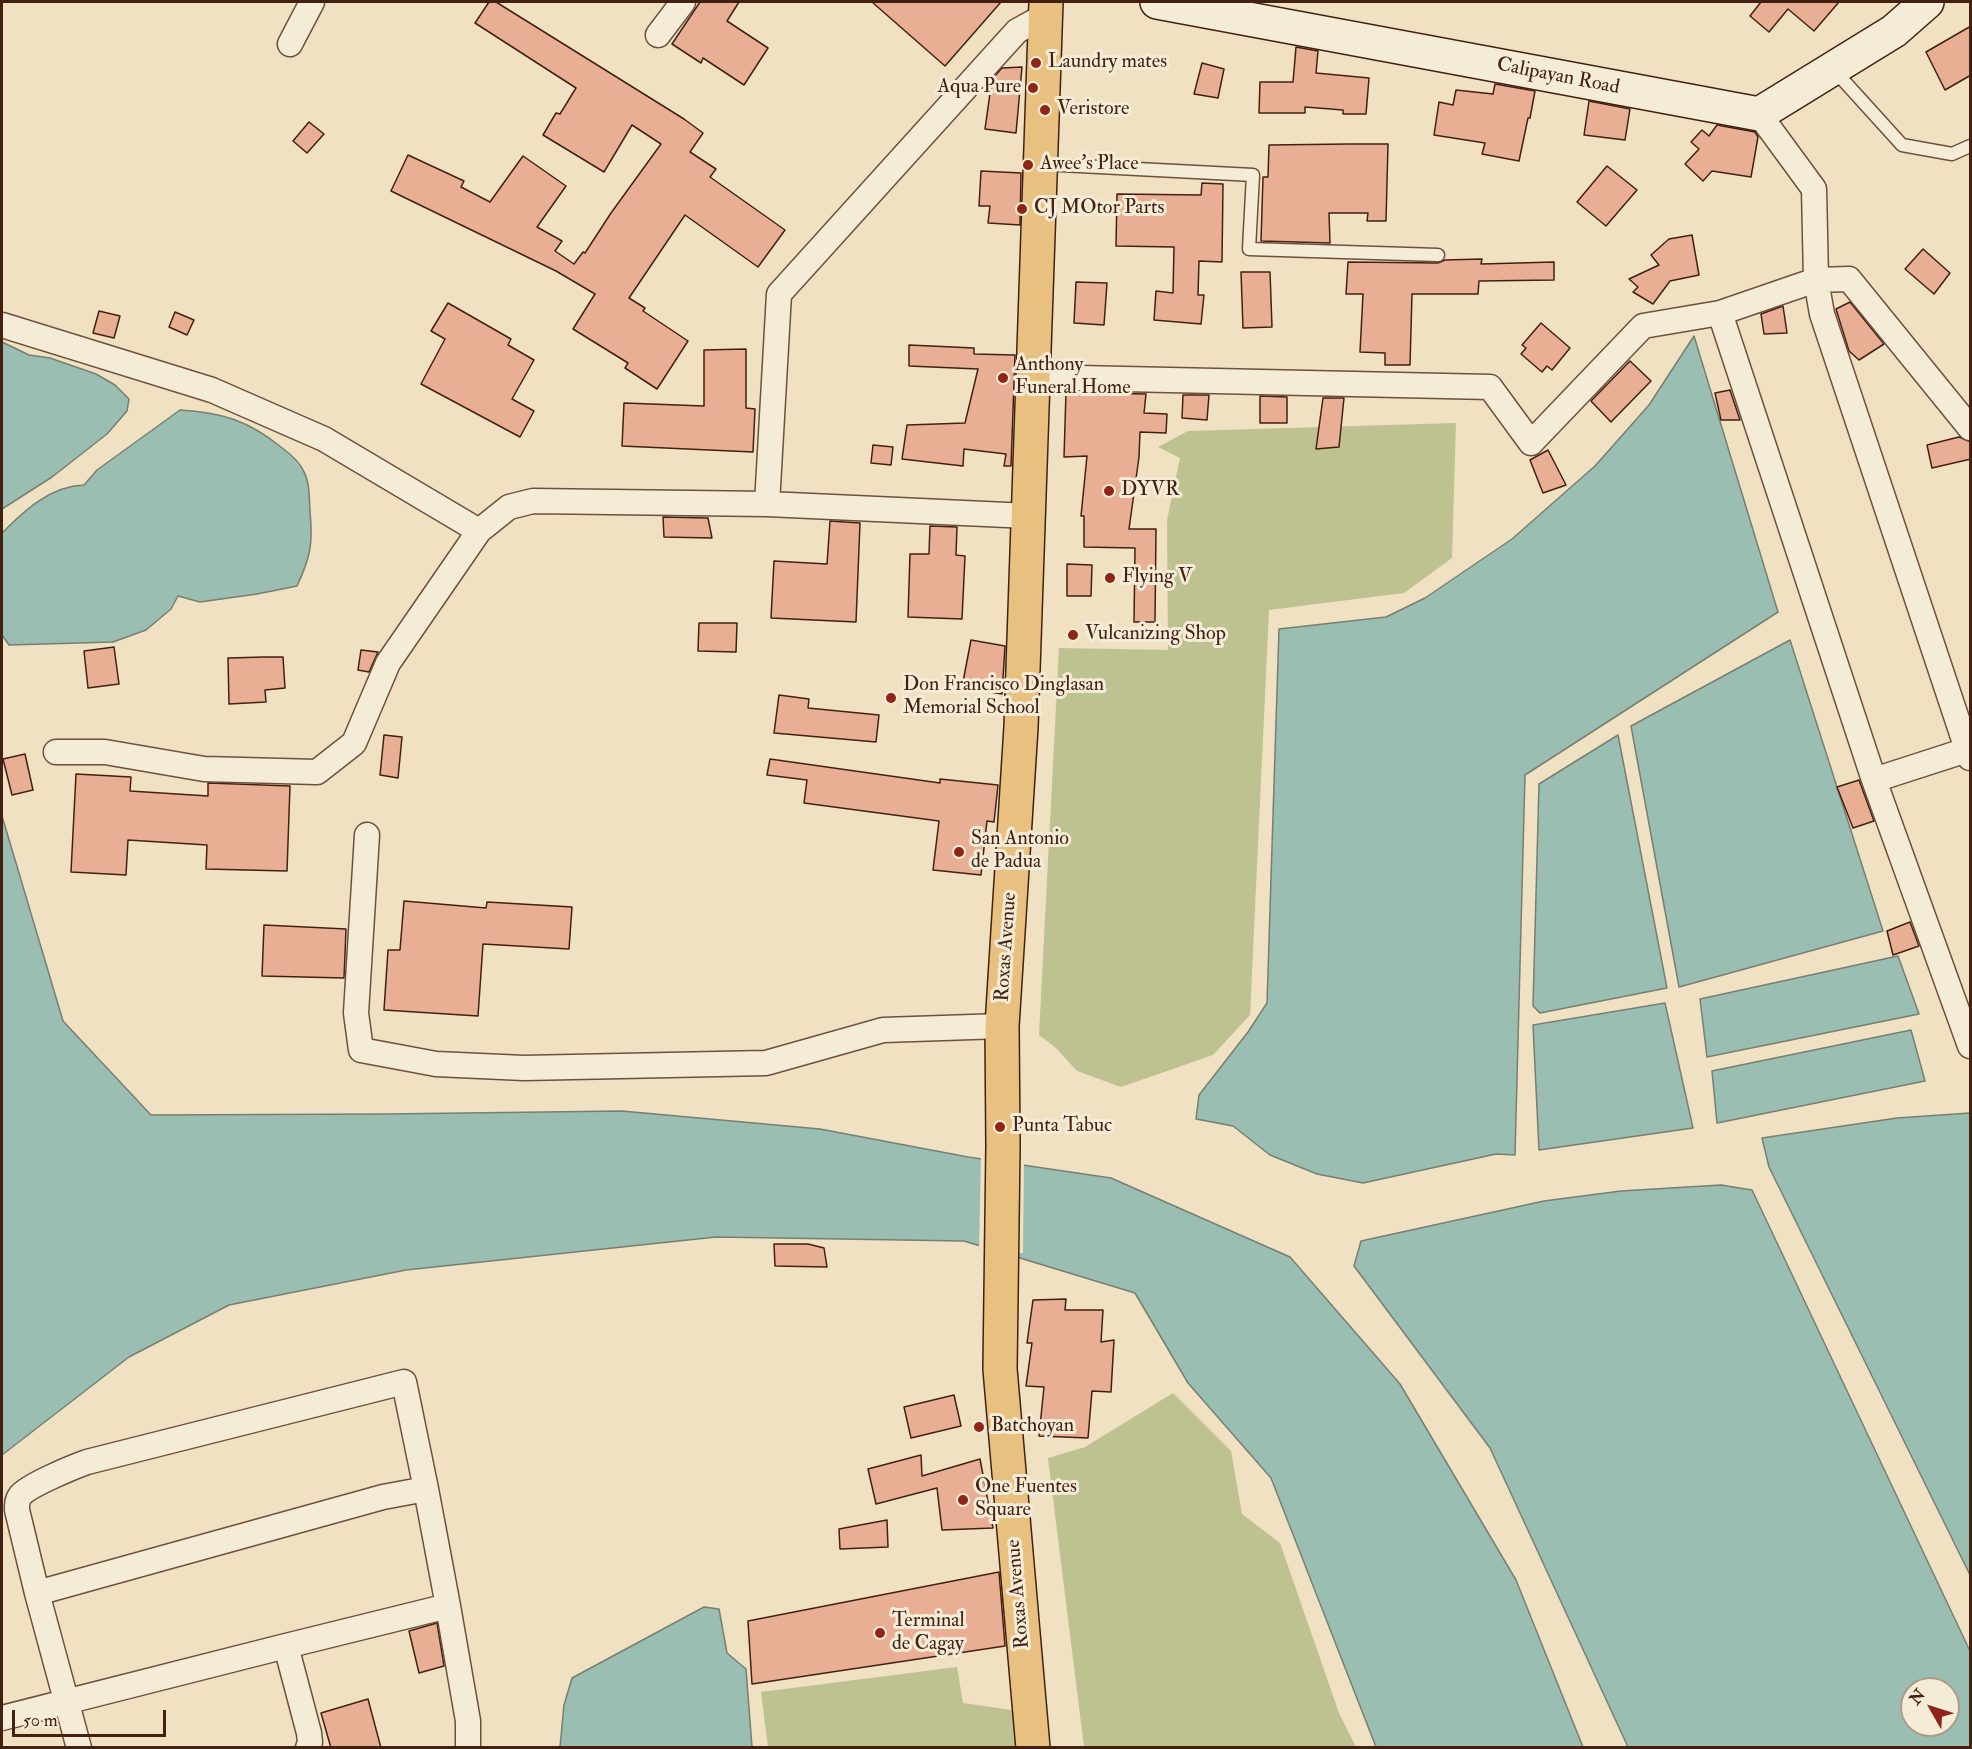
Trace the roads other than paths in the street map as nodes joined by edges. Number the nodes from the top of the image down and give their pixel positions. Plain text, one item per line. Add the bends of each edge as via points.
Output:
1 (312, 2) edge
2 (683, 2) edge
3 (1157, 2) edge
4 (1927, 2) edge
5 (1046, 8) edge
6 (658, 36) dead end
7 (290, 44) dead end
8 (1833, 69) junction
9 (1759, 114) junction
10 (1971, 146) edge
11 (1040, 164) junction
12 (1438, 255) dead end
13 (1816, 280) junction
14 (1720, 313) junction
15 (2, 325) edge
16 (1032, 377) junction
17 (1971, 428) edge
18 (767, 504) junction
19 (1029, 516) junction
20 (479, 531) junction
21 (56, 752) dead end
22 (1970, 752) edge
23 (1874, 780) junction
24 (368, 835) dead end
25 (1002, 1026) junction
26 (1971, 1046) edge
27 (426, 1489) junction
28 (37, 1593) junction
29 (448, 1606) junction
30 (286, 1646) junction
31 (67, 1702) junction
32 (2, 1718) edge
33 (79, 1748) edge
34 (308, 1748) edge
35 (468, 1748) edge
36 (1033, 1748) edge

1 - 7 street
2 - 6 street
3 - 9 main road, Calipayan Road
4 - 8 main road via 1894,31
5 - 11 main road, Roxas Avenue
5 - 18 street via 1017,31 779,294
8 - 9 main road
8 - 10 lane via 1902,145 1952,154
9 - 13 street via 1814,189
11 - 12 lane via 1252,176 1249,249
11 - 16 main road, Roxas Avenue
13 - 14 street
13 - 17 street via 1849,279
13 - 22 street via 1825,324
14 - 16 street via 1644,326 1531,442 1490,387
14 - 23 street
15 - 20 street via 212,390 324,439
16 - 19 main road, Roxas Avenue
18 - 19 street
18 - 20 street via 533,501 509,507
19 - 25 main road, Roxas Avenue via 1021,727
20 - 21 street via 387,663 354,743 317,772 204,769 105,753
22 - 23 street
23 - 26 street
24 - 25 street via 356,1013 361,1050 436,1064 524,1068 766,1064 883,1030
25 - 36 main road, Roxas Avenue via 1000,1369
27 - 28 street via 383,1497
27 - 28 street via 404,1382 87,1462 26,1490 17,1502
27 - 29 street
28 - 31 street
29 - 30 street
29 - 35 street via 468,1721
30 - 31 street
30 - 34 street via 309,1733
31 - 32 street
31 - 33 street

